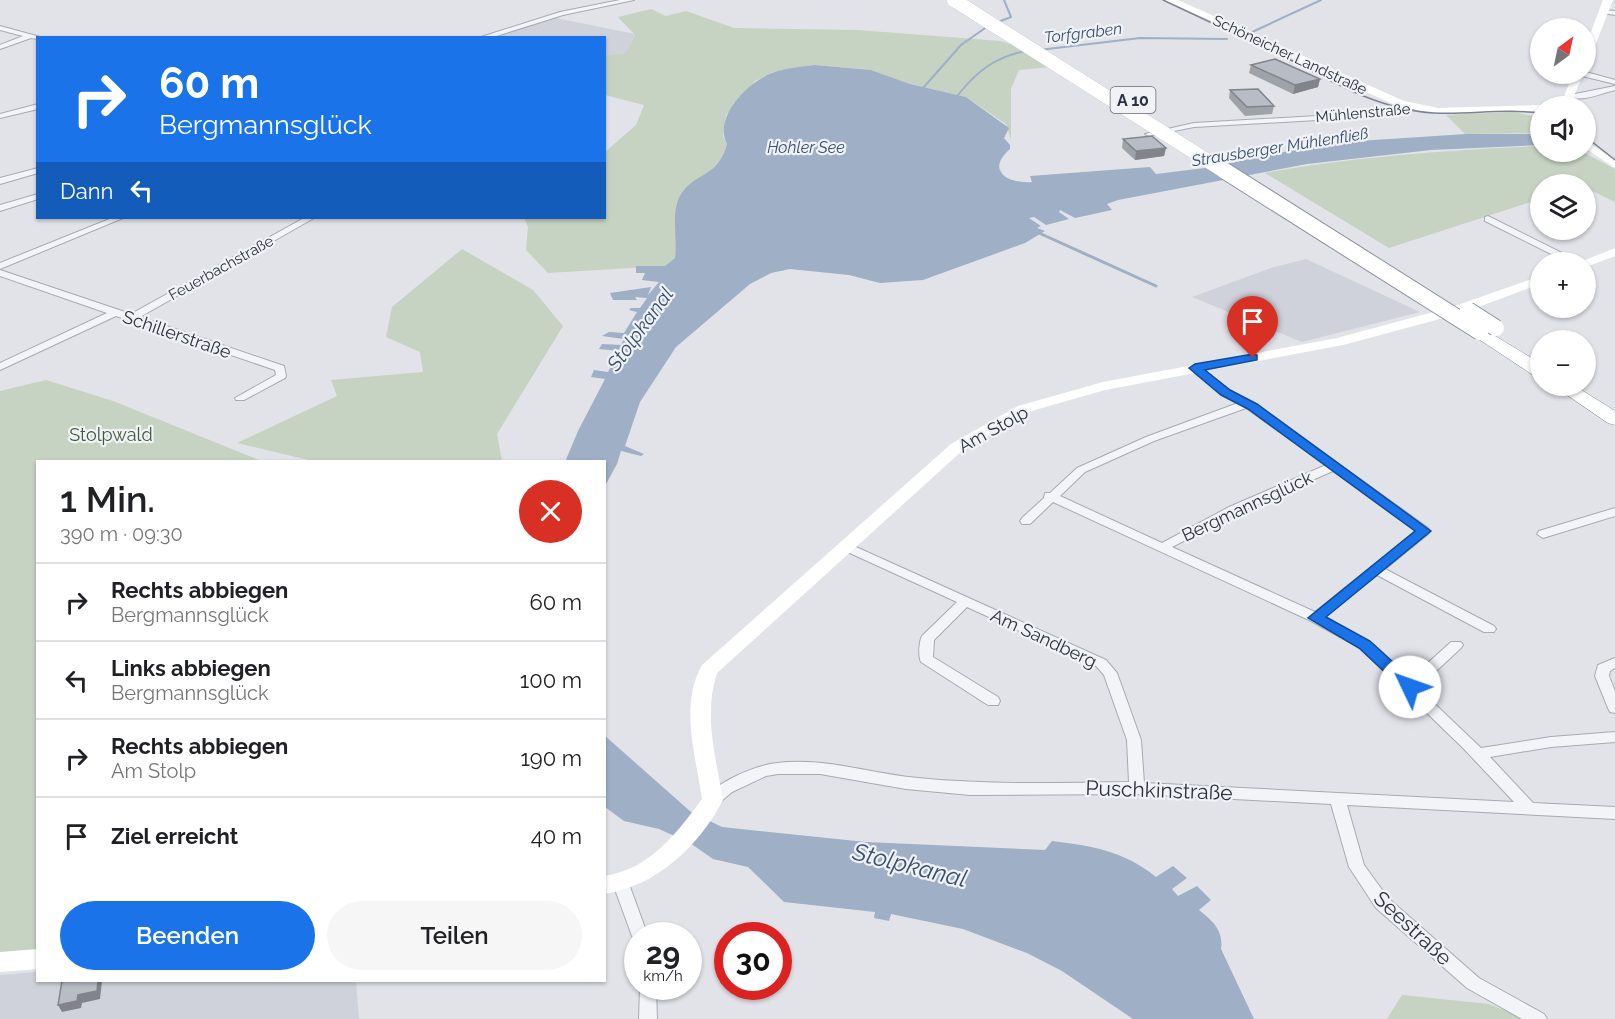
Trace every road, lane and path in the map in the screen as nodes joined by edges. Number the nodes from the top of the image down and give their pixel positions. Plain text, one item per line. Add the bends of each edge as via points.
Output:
1 (631, 0) edge
2 (954, 0) edge
3 (972, 0) edge
4 (1170, 0) edge
5 (1608, 0) edge
6 (1604, 12) junction
7 (1615, 14) edge
8 (0, 28) edge
9 (1596, 32) edge
10 (31, 35) junction
11 (36, 36) edge
12 (487, 36) edge
13 (0, 47) edge
14 (1596, 77) edge
15 (1615, 82) edge
16 (1615, 88) edge
17 (1583, 96) edge
18 (36, 107) edge
19 (1411, 107) junction
20 (1530, 108) edge
21 (0, 116) edge
22 (1149, 134) edge
23 (1596, 152) edge
24 (1615, 165) edge
25 (36, 171) edge
26 (0, 181) edge
27 (36, 197) edge
28 (0, 208) edge
29 (117, 219) edge
30 (308, 219) edge
31 (1488, 219) dead end
32 (1553, 252) edge
33 (1615, 252) edge
34 (1596, 259) edge
35 (0, 266) edge
36 (0, 273) edge
37 (1530, 284) edge
38 (116, 312) junction
39 (132, 318) junction
40 (1488, 330) junction
41 (1530, 351) edge
42 (0, 359) edge
43 (12, 363) junction
44 (1530, 363) edge
45 (0, 367) edge
46 (1195, 368) junction
47 (1596, 391) edge
48 (1579, 396) edge
49 (240, 398) dead end
50 (1615, 403) edge
51 (1245, 404) junction
52 (1615, 419) edge
53 (1334, 466) junction
54 (1049, 496) junction
55 (1615, 512) edge
56 (1026, 521) dead end
57 (1543, 534) dead end
58 (845, 546) junction
59 (1161, 548) junction
60 (1377, 570) junction
61 (965, 602) junction
62 (1316, 618) junction
63 (1489, 629) dead end
64 (1456, 645) dead end
65 (1615, 663) edge
66 (1410, 687) junction
67 (993, 701) dead end
68 (1615, 708) edge
69 (1615, 737) edge
70 (1478, 754) junction
71 (1137, 788) junction
72 (1337, 798) junction
73 (711, 804) junction
74 (1529, 808) junction
75 (1615, 813) edge
76 (613, 885) edge
77 (633, 922) edge
78 (36, 959) edge
79 (0, 962) edge
80 (648, 1000) edge
81 (648, 1019) edge
82 (1538, 1019) edge

1 - 12 street via 562,13
2 - 40 highway, A 10, bridge
3 - 40 highway, A 10, bridge
4 - 19 main road, Schöneicher Landstraße
5 - 6 main road
6 - 7 street
6 - 9 main road
8 - 10 street
10 - 11 street
10 - 13 street
14 - 15 street
16 - 17 street
18 - 21 street
19 - 20 main road, Mühlenstraße via 1438,111
19 - 22 street, Mühlenstraße via 1386,114 1199,125
23 - 24 main road
25 - 26 street
27 - 28 street
29 - 35 street
30 - 39 street, Feuerbachstraße
31 - 32 street
33 - 34 main road
36 - 38 street
37 - 46 main road, Am Stolp via 1457,310 1338,342
38 - 39 street, Schillerstraße
38 - 43 street, Schillerstraße
39 - 49 street, Schillerstraße via 280,368 281,376
40 - 41 highway, A 10
40 - 44 highway, A 10
42 - 43 street
43 - 45 street, Schillerstraße
46 - 51 street, Bergmannsglück
46 - 58 main road, Am Stolp via 1102,386 1023,409 957,447
47 - 50 highway
48 - 52 highway
51 - 53 street, Bergmannsglück
51 - 54 street via 1081,470
53 - 59 street, Bergmannsglück via 1233,510
53 - 60 street, Bergmannsglück via 1424,531
54 - 56 street
54 - 59 street, Bergmannsglück
55 - 57 street
58 - 61 street, Am Sandberg
58 - 73 main road, Am Stolp via 709,670 702,685 701,716
59 - 62 street, Bergmannsglück
60 - 62 street, Bergmannsglück
60 - 63 street
61 - 67 street via 927,639 926,659
61 - 71 street, Am Sandberg via 1101,663 1110,673 1134,740
62 - 66 street, Bergmannsglück via 1365,645
64 - 66 street
65 - 68 street via 1603,668 1602,676
66 - 70 street, Bergmannsglück
69 - 70 street
70 - 74 street, Bergmannsglück
71 - 72 street, Puschkinstraße
71 - 73 street, Puschkinstraße via 970,789 820,768 778,768 727,788
72 - 74 street, Puschkinstraße
72 - 82 street, Seestraße via 1357,867 1382,903 1473,983
73 - 76 main road via 668,853 634,880
74 - 75 street, Puschkinstraße
76 - 77 street
78 - 79 main road
80 - 81 street

